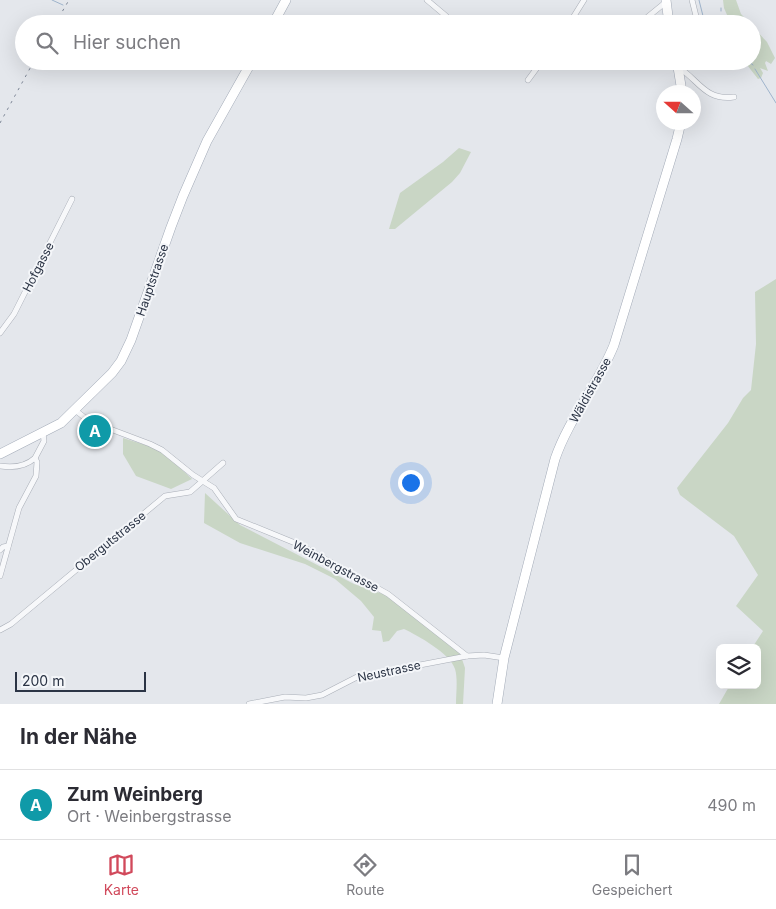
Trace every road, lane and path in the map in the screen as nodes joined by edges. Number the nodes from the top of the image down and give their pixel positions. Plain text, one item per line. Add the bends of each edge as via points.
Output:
1 (286, 0) edge
2 (427, 0) edge
3 (584, 0) edge
4 (692, 0) edge
5 (666, 1) edge
6 (278, 15) edge
7 (445, 15) edge
8 (576, 15) edge
9 (650, 15) edge
10 (668, 15) edge
11 (696, 15) edge
12 (247, 70) edge
13 (535, 70) edge
14 (678, 70) edge
15 (684, 70) edge
16 (528, 80) dead end
17 (681, 85) edge
18 (734, 97) dead end
19 (679, 130) edge
20 (72, 199) dead end
21 (0, 333) edge
22 (75, 410) junction
23 (43, 433) junction
24 (0, 454) edge
25 (35, 458) junction
26 (223, 463) dead end
27 (0, 466) edge
28 (202, 481) junction
29 (8, 546) junction
30 (0, 550) edge
31 (0, 576) edge
32 (0, 630) edge
33 (465, 656) junction
34 (504, 658) junction
35 (249, 704) edge
36 (496, 704) edge

1 - 6 main road
2 - 7 street
3 - 8 street
4 - 11 street
5 - 9 street
5 - 10 main road
12 - 22 main road, Hauptstrasse via 207,141 181,202 128,350 112,373
13 - 16 street
14 - 17 main road
15 - 18 street via 709,94
19 - 34 main road, Wäldistrasse via 614,345 555,459
20 - 21 street, Hofgasse via 14,314
22 - 23 main road, Hauptstrasse
22 - 28 street, Weinbergstrasse via 89,421 162,450
23 - 24 main road, Hauptstrasse
23 - 25 street via 44,441
25 - 27 street via 16,467
25 - 29 street via 36,476 22,499
26 - 28 street, Obergutstrasse
28 - 32 street, Obergutstrasse via 190,492 165,496
28 - 33 street, Weinbergstrasse via 216,490 236,518 300,545 388,594
29 - 30 street
29 - 31 street
33 - 34 street, Neustrasse
33 - 35 street, Neustrasse via 357,677 322,695 285,697
34 - 36 main road, Wäldistrasse

